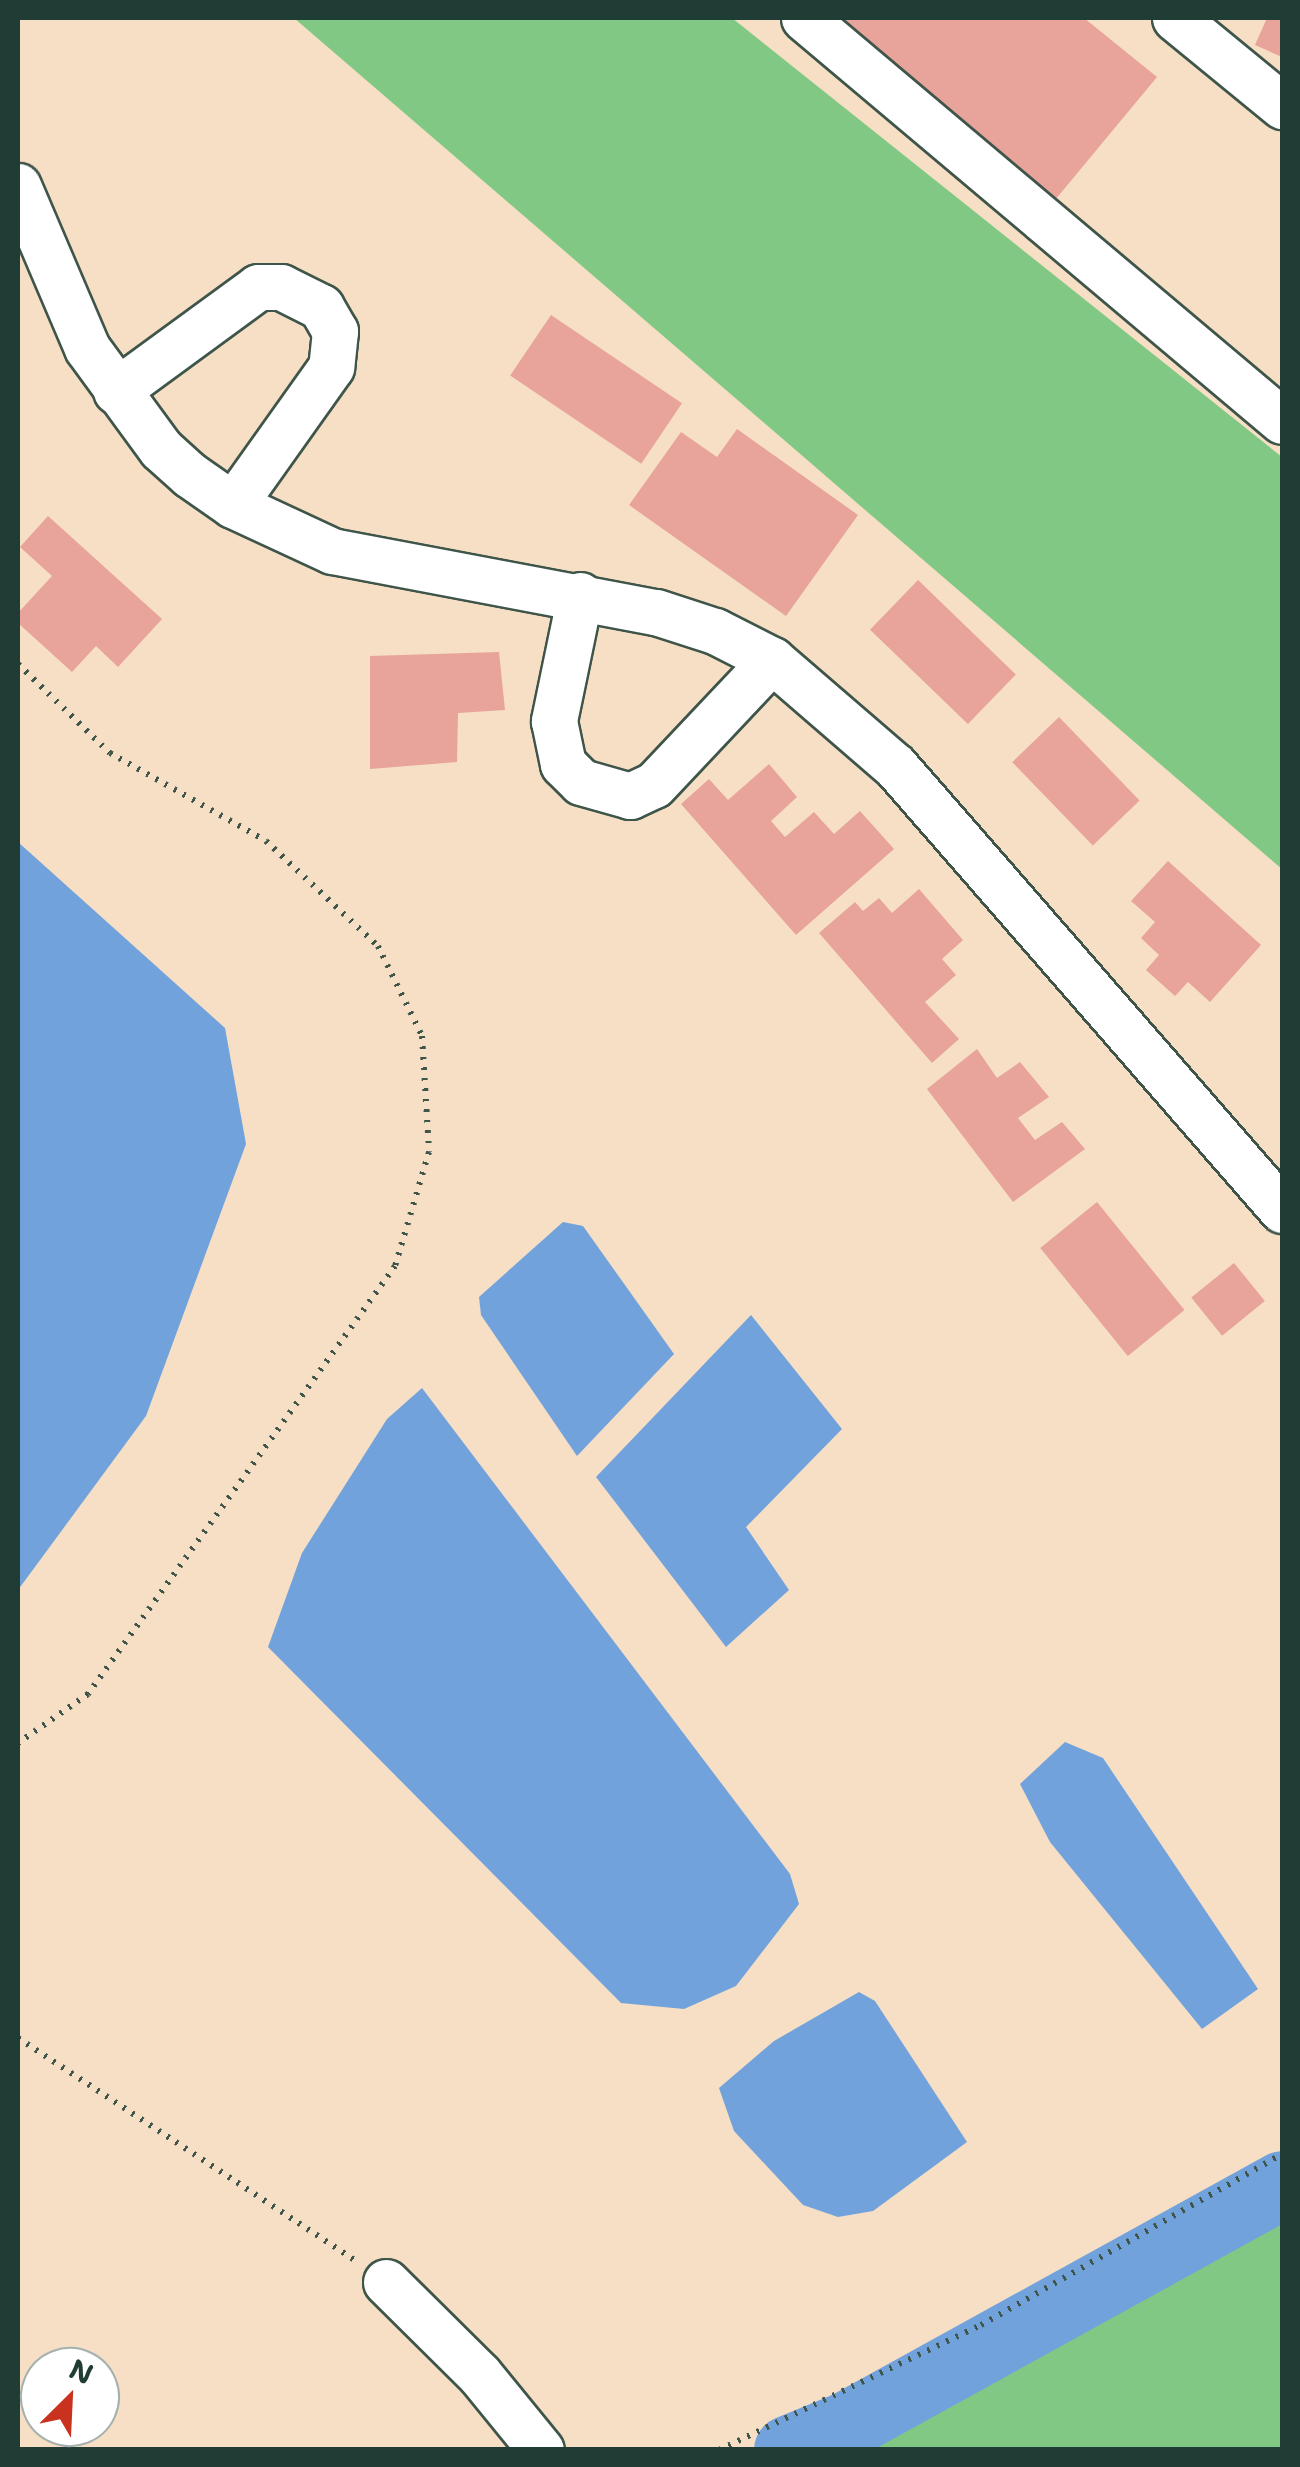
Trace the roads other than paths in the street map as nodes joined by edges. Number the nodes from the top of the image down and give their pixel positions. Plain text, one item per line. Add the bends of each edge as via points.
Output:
1 (804, 18) edge
2 (1175, 18) edge
3 (1282, 106) edge
4 (18, 186) edge
5 (116, 392) junction
6 (1282, 421) edge
7 (233, 505) junction
8 (580, 595) junction
9 (772, 660) junction
10 (1282, 1210) edge
11 (386, 2282) road end
12 (541, 2450) edge

1 - 6 street
2 - 3 street
4 - 5 street via 86,348
5 - 7 street via 161,449
5 - 7 street via 258,287 292,291 321,308 335,331 331,367
7 - 8 street via 332,551
8 - 9 street via 715,631
8 - 9 street via 554,721 563,764 581,782 630,796 654,785
9 - 10 street via 895,766
11 - 12 street via 479,2374

